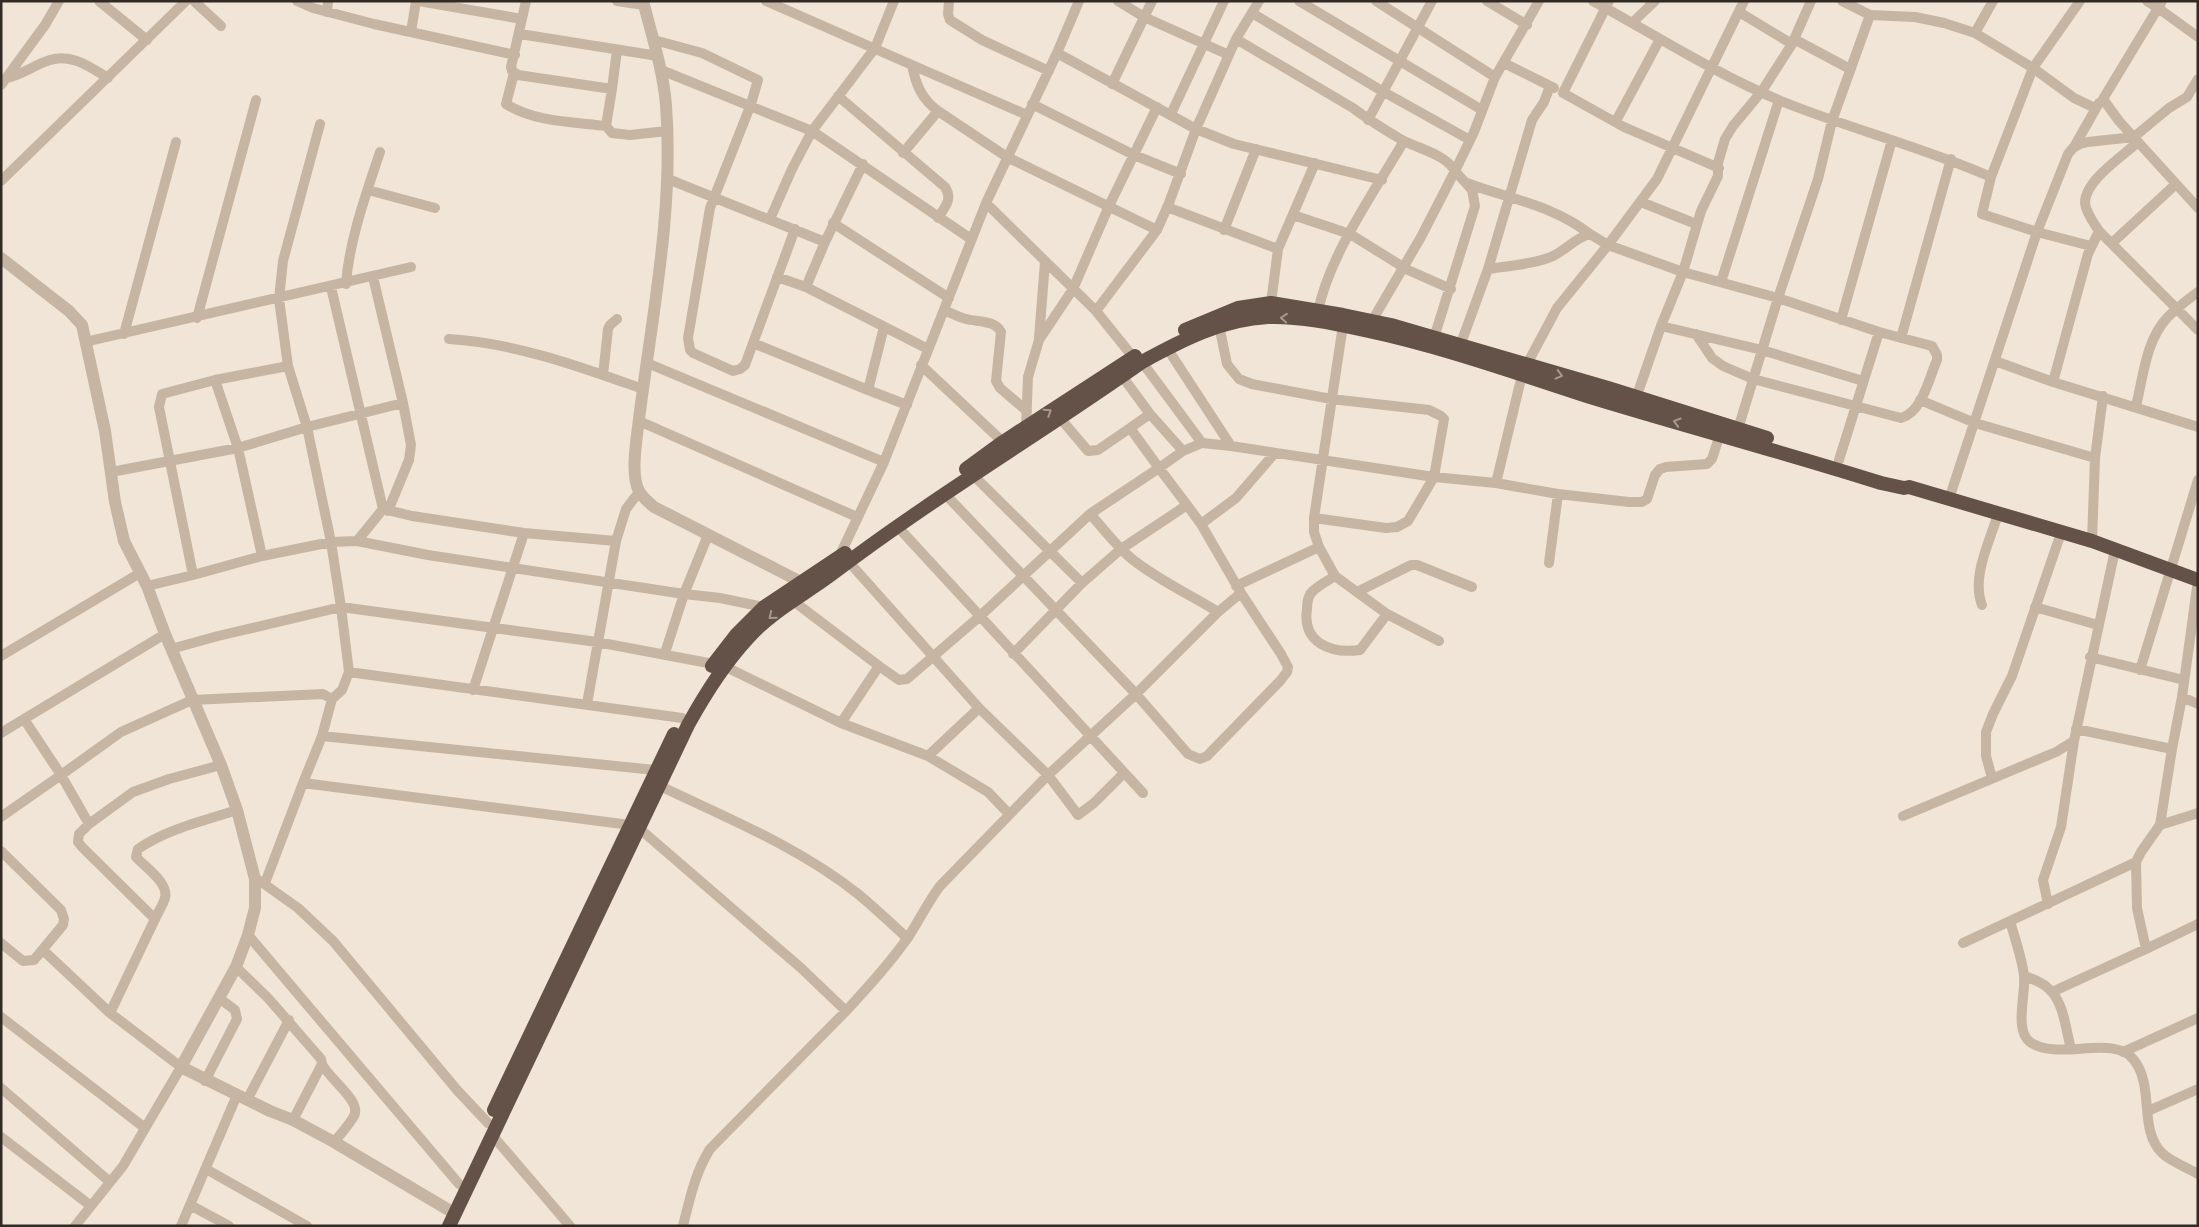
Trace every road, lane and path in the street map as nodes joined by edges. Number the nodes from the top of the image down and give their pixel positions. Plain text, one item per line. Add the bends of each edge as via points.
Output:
1 (59, 1) edge
2 (99, 1) edge
3 (186, 1) edge
4 (194, 1) edge
5 (297, 1) edge
6 (417, 1) edge
7 (526, 1) edge
8 (617, 1) edge
9 (766, 1) edge
10 (894, 1) edge
11 (949, 1) edge
12 (1079, 1) edge
13 (1118, 1) edge
14 (1152, 1) edge
15 (1224, 1) edge
16 (1259, 1) edge
17 (1299, 1) edge
18 (1376, 1) edge
19 (1432, 1) edge
20 (1487, 1) edge
21 (1539, 1) edge
22 (1593, 1) edge
23 (1655, 1) edge
24 (1744, 1) edge
25 (1811, 1) edge
26 (1842, 1) edge
27 (1993, 1) edge
28 (2080, 1) edge
29 (2147, 1) edge
30 (644, 3) edge
31 (2160, 4) edge
32 (1608, 5) edge
33 (1860, 5) edge
34 (328, 6) edge
35 (1739, 12) junction
36 (1252, 13) junction
37 (1870, 16) junction
38 (1144, 17) junction
39 (522, 19) junction
40 (1632, 23) junction
41 (1527, 25) junction
42 (221, 26) dead end
43 (1418, 28) junction
44 (411, 32) junction
45 (1975, 33) junction
46 (520, 34) junction
47 (2198, 37) edge
48 (1660, 38) junction
49 (1236, 39) junction
50 (147, 40) junction
51 (654, 40) junction
52 (1793, 42) junction
53 (1204, 43) junction
54 (875, 48) junction
55 (617, 50) junction
56 (1057, 53) junction
57 (515, 55) junction
58 (1229, 55) junction
59 (658, 56) junction
60 (1399, 61) junction
61 (1504, 63) junction
62 (912, 66) junction
63 (1713, 67) junction
64 (2033, 68) junction
65 (1850, 69) junction
66 (661, 70) junction
67 (1049, 71) junction
68 (514, 73) junction
69 (1495, 77) junction
70 (108, 78) junction
71 (2198, 79) edge
72 (4, 82) edge
73 (1112, 84) junction
74 (1550, 86) junction
75 (612, 89) junction
76 (1382, 91) junction
77 (1762, 91) junction
78 (1563, 93) junction
79 (838, 96) junction
80 (2103, 99) junction
81 (256, 100) dead end
82 (1779, 100) junction
83 (751, 104) junction
84 (1032, 104) junction
85 (1157, 107) junction
86 (2095, 108) junction
87 (1482, 110) junction
88 (938, 111) junction
89 (1170, 114) junction
90 (1027, 115) junction
91 (1368, 120) junction
92 (1616, 121) junction
93 (1832, 121) junction
94 (320, 124) dead end
95 (606, 126) junction
96 (1196, 129) junction
97 (812, 131) junction
98 (667, 132) junction
99 (2136, 139) junction
100 (1470, 140) junction
101 (1892, 140) junction
102 (1404, 141) junction
103 (176, 142) dead end
104 (2073, 148) junction
105 (1256, 149) junction
106 (1673, 149) junction
107 (380, 152) dead end
108 (903, 153) junction
109 (1134, 155) junction
110 (1007, 157) junction
111 (1951, 159) junction
112 (1315, 163) junction
113 (863, 164) junction
114 (1719, 168) junction
115 (1455, 171) junction
116 (1181, 174) junction
117 (1992, 177) junction
118 (668, 179) junction
119 (1382, 180) junction
120 (1, 181) edge
121 (1464, 181) junction
122 (2176, 184) junction
123 (368, 190) junction
124 (714, 196) junction
125 (1511, 196) junction
126 (1641, 202) junction
127 (986, 203) junction
128 (1108, 206) junction
129 (435, 208) dead end
130 (1167, 208) junction
131 (2198, 208) edge
132 (1293, 215) junction
133 (938, 218) junction
134 (770, 219) junction
135 (834, 223) junction
136 (1696, 224) junction
137 (795, 229) junction
138 (1157, 230) junction
139 (1224, 230) junction
140 (2100, 231) junction
141 (2037, 232) junction
142 (1350, 234) junction
143 (1590, 234) junction
144 (971, 239) junction
145 (825, 242) junction
146 (2112, 243) junction
147 (1608, 245) junction
148 (2091, 246) junction
149 (1278, 249) junction
150 (1, 258) edge
151 (1045, 262) junction
152 (411, 267) dead end
153 (1403, 267) junction
154 (1488, 269) junction
155 (1684, 272) junction
156 (777, 277) junction
157 (373, 278) junction
158 (1721, 282) junction
159 (346, 284) junction
160 (331, 287) junction
161 (806, 288) junction
162 (1073, 289) junction
163 (1450, 289) junction
164 (2198, 292) edge
165 (949, 298) junction
166 (1778, 298) junction
167 (279, 299) junction
168 (1271, 303) junction
169 (2178, 308) junction
170 (944, 310) junction
171 (1096, 311) junction
172 (1318, 311) junction
173 (197, 318) junction
174 (617, 320) dead end
175 (1841, 320) junction
176 (1372, 321) junction
177 (1219, 325) junction
178 (1343, 325) junction
179 (884, 326) junction
180 (1661, 326) junction
181 (2198, 330) edge
182 (1879, 332) junction
183 (124, 334) junction
184 (1696, 334) junction
185 (1434, 338) junction
186 (1900, 338) junction
187 (449, 339) dead end
188 (1039, 340) junction
189 (85, 342) junction
190 (753, 343) junction
191 (1460, 346) junction
192 (928, 348) junction
193 (1167, 348) junction
194 (1762, 350) junction
195 (1138, 360) junction
196 (1995, 361) junction
197 (647, 363) junction
198 (921, 365) junction
199 (288, 366) junction
200 (1524, 370) junction
201 (603, 375) junction
202 (1122, 376) junction
203 (1753, 379) junction
204 (214, 380) junction
205 (1863, 381) junction
206 (2053, 382) junction
207 (643, 389) junction
208 (868, 390) junction
209 (2103, 396) junction
210 (1636, 398) junction
211 (1331, 399) junction
212 (1920, 400) junction
213 (403, 403) junction
214 (907, 405) junction
215 (2136, 406) junction
216 (1856, 407) junction
217 (1027, 411) junction
218 (361, 414) junction
219 (1150, 414) junction
220 (1060, 418) junction
221 (639, 421) junction
222 (1975, 423) junction
223 (307, 427) junction
224 (1026, 427) junction
225 (2198, 427) edge
226 (1130, 428) junction
227 (1738, 429) junction
228 (1720, 434) junction
229 (1003, 442) junction
230 (1202, 443) junction
231 (1231, 446) junction
232 (238, 448) junction
233 (1183, 451) junction
234 (1274, 454) junction
235 (2095, 458) junction
236 (1322, 460) junction
237 (1839, 460) junction
238 (170, 462) junction
239 (884, 462) junction
240 (1159, 468) junction
241 (111, 472) junction
242 (973, 475) junction
243 (1434, 477) junction
244 (2198, 480) edge
245 (1496, 483) junction
246 (1909, 487) junction
247 (639, 492) junction
248 (945, 494) junction
249 (1558, 494) junction
250 (2196, 494) edge
251 (1949, 499) junction
252 (1187, 505) junction
253 (385, 510) junction
254 (1090, 514) junction
255 (1998, 514) junction
256 (857, 517) junction
257 (1314, 518) junction
258 (1200, 524) junction
259 (897, 526) junction
260 (2061, 532) junction
261 (524, 533) junction
262 (708, 535) junction
263 (357, 540) junction
264 (2092, 541) junction
265 (331, 542) junction
266 (616, 542) junction
267 (1319, 548) junction
268 (1121, 549) junction
269 (1049, 550) junction
270 (2115, 550) junction
271 (262, 556) junction
272 (844, 559) junction
273 (1549, 563) dead end
274 (512, 568) junction
275 (2169, 571) junction
276 (140, 573) junction
277 (194, 575) junction
278 (1024, 576) junction
279 (1335, 576) junction
280 (2198, 580) edge
281 (609, 582) junction
282 (801, 582) junction
283 (1082, 583) junction
284 (147, 586) junction
285 (1472, 587) dead end
286 (1238, 590) junction
287 (1357, 592) junction
288 (684, 594) junction
289 (792, 600) junction
290 (1982, 605) dead end
291 (341, 607) junction
292 (764, 607) junction
293 (2035, 607) junction
294 (1056, 610) junction
295 (1218, 612) junction
296 (1387, 614) junction
297 (978, 617) junction
298 (2098, 625) junction
299 (494, 628) junction
300 (165, 634) junction
301 (1439, 641) dead end
302 (597, 642) junction
303 (171, 649) junction
304 (2193, 652) edge
305 (665, 653) junction
306 (1013, 654) junction
307 (1, 656) edge
308 (932, 657) junction
309 (2090, 657) junction
310 (719, 664) junction
311 (879, 666) junction
312 (2140, 670) junction
313 (349, 672) junction
314 (2184, 680) junction
315 (473, 690) junction
316 (1136, 694) junction
317 (2182, 698) junction
318 (332, 699) junction
319 (192, 700) junction
320 (587, 704) junction
321 (2198, 704) edge
322 (979, 708) junction
323 (682, 718) junction
324 (24, 719) junction
325 (841, 723) junction
326 (2076, 729) junction
327 (1, 733) edge
328 (322, 736) junction
329 (1090, 737) junction
330 (2074, 741) junction
331 (2172, 749) junction
332 (928, 756) junction
333 (221, 765) junction
334 (655, 770) junction
335 (1124, 773) junction
336 (61, 775) junction
337 (1048, 775) junction
338 (1992, 778) junction
339 (303, 783) junction
340 (660, 786) junction
341 (1143, 793) dead end
342 (237, 810) junction
343 (2198, 813) edge
344 (1009, 814) junction
345 (1, 816) edge
346 (1903, 816) dead end
347 (89, 824) junction
348 (2160, 825) junction
349 (635, 827) junction
350 (1, 851) edge
351 (2136, 862) junction
352 (260, 881) junction
353 (2048, 904) junction
354 (155, 919) junction
355 (2010, 921) junction
356 (2198, 924) edge
357 (248, 935) junction
358 (907, 938) junction
359 (1, 943) edge
360 (1963, 943) dead end
361 (2146, 949) junction
362 (44, 950) junction
363 (236, 967) junction
364 (2024, 976) junction
365 (2052, 992) junction
366 (219, 998) junction
367 (846, 1011) junction
368 (110, 1012) junction
369 (1, 1017) edge
370 (2198, 1018) edge
371 (289, 1020) junction
372 (2071, 1050) junction
373 (2123, 1052) junction
374 (322, 1064) junction
375 (181, 1067) junction
376 (205, 1080) junction
377 (1, 1088) edge
378 (2198, 1089) edge
379 (242, 1097) junction
380 (2148, 1111) junction
381 (293, 1120) junction
382 (145, 1128) junction
383 (490, 1129) junction
384 (1, 1137) edge
385 (334, 1142) junction
386 (206, 1169) junction
387 (2198, 1174) edge
388 (110, 1182) junction
389 (459, 1184) junction
390 (190, 1205) junction
391 (91, 1206) junction
392 (452, 1220) edge
393 (75, 1226) edge
394 (181, 1226) edge
395 (229, 1226) edge
396 (307, 1226) edge
397 (440, 1226) edge
398 (570, 1226) edge
399 (682, 1226) edge

1 - 72 street
2 - 50 street
3 - 50 street
4 - 42 street
5 - 34 street
6 - 39 street
6 - 44 street
7 - 39 street
8 - 30 street
9 - 54 street
10 - 54 street
11 - 67 street via 950,20 982,40
12 - 56 street
13 - 38 street
14 - 38 street
15 - 53 street
16 - 36 street
17 - 60 street
18 - 43 street
19 - 43 street
20 - 41 street
21 - 41 street
22 - 32 street
23 - 40 street
24 - 35 street
25 - 52 street
26 - 33 street
27 - 45 street
28 - 64 street
29 - 31 street
30 - 51 street
31 - 47 street
31 - 80 street
32 - 40 street
32 - 78 street
33 - 37 street
34 - 44 street
35 - 52 street
35 - 63 street
36 - 49 street
36 - 76 street
37 - 45 street via 1915,17
37 - 65 street
38 - 53 street
38 - 73 street
39 - 46 street
40 - 48 street
41 - 61 street
43 - 60 street
43 - 69 street
44 - 57 street
45 - 64 street
46 - 55 street
46 - 57 street
48 - 63 street
48 - 92 street
49 - 58 street
49 - 91 street
50 - 70 street
51 - 59 street
51 - 83 street via 702,54 756,77 758,82
52 - 65 street
52 - 77 street
53 - 58 street
53 - 89 street
54 - 62 street
54 - 79 street
55 - 59 street
55 - 75 street
56 - 67 street
56 - 73 street
57 - 68 street via 511,67
58 - 96 street
59 - 66 street
60 - 76 street
60 - 87 street
61 - 69 street
61 - 74 street
62 - 88 street via 921,94
62 - 90 street
63 - 77 street
63 - 106 street
64 - 86 street via 2074,98
64 - 117 street
65 - 93 street
66 - 83 street
66 - 98 street
67 - 84 street
68 - 75 street
68 - 95 street via 506,104 512,108 540,117
69 - 87 street
70 - 72 street via 82,62 65,58 50,59
70 - 120 street
71 - 99 street via 2187,98 2169,108
73 - 85 street
74 - 78 street
74 - 125 street via 1532,120
75 - 95 street
76 - 91 street
76 - 100 street
77 - 82 street
77 - 114 street via 1725,139
78 - 92 street
79 - 97 street
79 - 108 street
80 - 86 street
80 - 99 street
81 - 173 street
82 - 93 street
82 - 158 street
83 - 97 street
83 - 124 street
84 - 90 street
84 - 109 street
85 - 89 street
85 - 109 street
86 - 104 street
87 - 100 street
88 - 108 street
88 - 110 street
89 - 96 street
90 - 110 street
91 - 102 street
92 - 106 street
93 - 101 street
93 - 166 street via 1818,179
94 - 167 street via 283,261
95 - 98 street via 618,135
96 - 105 street
96 - 116 street
97 - 113 street
97 - 134 street
98 - 118 street
99 - 104 street via 2088,142
99 - 122 street
99 - 140 street via 2093,182 2088,192 2087,212
100 - 115 street
101 - 111 street
101 - 175 street
102 - 115 street via 1446,161
102 - 119 street
103 - 183 street
104 - 141 street
105 - 112 street
105 - 139 street
106 - 114 street
106 - 126 street
107 - 123 street
108 - 133 street via 948,192 949,200
109 - 116 street
109 - 128 street
110 - 127 street
110 - 128 street
111 - 117 street
111 - 186 street
112 - 119 street
112 - 132 street
113 - 133 street
113 - 135 street
114 - 136 street
115 - 121 street
115 - 153 street
116 - 130 street
117 - 141 street via 1982,214
118 - 124 street
118 - 197 street
119 - 142 street
121 - 125 street
121 - 163 street via 1472,190 1475,206
122 - 131 street
122 - 146 street
123 - 129 street
123 - 159 street
124 - 134 street
124 - 190 street via 688,338 690,350 737,371 744,365
125 - 143 street via 1571,219
125 - 154 street
126 - 136 street
126 - 147 street
127 - 144 street
127 - 151 street
128 - 138 street
128 - 162 street
130 - 138 street
130 - 139 street
132 - 142 street
132 - 149 street
133 - 144 street
134 - 137 street
135 - 145 street
135 - 165 street
136 - 155 street
137 - 145 street
137 - 156 street
138 - 171 street
139 - 149 street
140 - 146 street
140 - 148 street
141 - 148 street
141 - 196 street
142 - 153 street
142 - 172 street via 1325,283
143 - 147 street
143 - 154 street via 1581,236 1555,255
144 - 165 street
145 - 161 street
146 - 169 street
147 - 155 street
147 - 200 street via 1557,308
148 - 206 street
149 - 168 street
150 - 189 street via 70,311 82,325
151 - 162 street
151 - 188 street
152 - 157 street
153 - 163 street
153 - 176 street
154 - 191 street
155 - 158 street
155 - 180 street
156 - 161 street
156 - 190 street
157 - 159 street
157 - 213 street
158 - 166 street
159 - 160 street
160 - 167 street
160 - 218 street
161 - 179 street
162 - 171 street
162 - 188 street
163 - 185 street
164 - 169 street
165 - 170 street
166 - 175 street
166 - 194 street
167 - 173 street
167 - 199 street
168 - 172 highway
168 - 195 highway via 1217,315
169 - 181 street
169 - 215 street via 2166,319 2155,338
170 - 192 street
170 - 217 street via 999,327 1002,332 996,381
171 - 195 street
172 - 176 highway
173 - 183 street
174 - 201 street via 608,329
175 - 182 street
176 - 185 highway
178 -> 177 highway via 1270,317 1239,319
177 - 193 highway
177 - 211 street via 1227,364 1239,379
178 - 200 highway
178 - 211 street
179 - 192 street
179 - 208 street
180 - 184 street
180 - 210 street
182 - 186 street
182 - 205 street
183 - 189 street
184 - 194 street
184 - 203 street via 1712,358
185 - 191 highway
186 - 212 street via 1932,346 1937,355
187 - 201 street via 478,340
188 - 217 street via 1028,377
189 - 241 street
190 - 208 street
191 - 200 highway
192 - 198 street
193 - 195 highway
193 - 231 street
194 - 203 street
194 - 205 street
195 - 202 highway
224 -> 195 highway
195 - 230 street
196 - 206 street
196 - 222 street
197 - 207 street
197 - 239 street
198 - 214 street
198 - 229 street
199 - 204 street
199 - 223 street
200 -> 210 highway
228 -> 200 highway
200 - 245 street
201 - 207 street
202 - 219 street
202 - 220 highway
203 - 216 street
203 - 227 street
204 - 232 street
204 - 238 street via 162,394 159,407
205 - 216 street
206 - 209 street
207 - 221 street
208 - 214 street
209 - 215 street
209 - 235 street
210 - 227 highway
211 - 236 street
211 - 243 street via 1428,410 1441,416 1444,425
212 - 216 street via 1913,412 1901,418
212 - 222 street
213 - 218 street
213 - 253 street via 410,435 409,460
214 - 239 street
215 - 225 street
216 - 237 street
217 - 224 street
218 - 223 street
218 - 253 street
219 - 226 street
219 - 233 street
220 - 226 street via 1088,451 1098,450
220 - 242 highway
221 - 247 street via 635,470
221 - 256 street
222 - 235 street
222 - 251 street
223 - 232 street
223 - 265 street
224 - 229 highway
226 - 240 street
227 - 237 highway
228 - 246 highway via 1881,483
228 - 249 street via 1708,464 1660,469 1647,499 1642,502
229 - 272 highway
230 - 231 street
230 - 233 street
231 - 234 street
232 - 238 street
232 - 271 street
233 - 240 street
234 - 236 street
234 - 258 street via 1236,498
235 - 264 street
236 - 243 street
236 - 257 street
237 - 246 highway via 1899,479
238 - 241 street
238 - 277 street
239 - 256 street
240 - 252 street
240 - 254 street
241 - 276 street via 124,541
242 - 248 highway
242 - 269 street
243 - 245 street
243 - 257 street via 1408,521 1397,527
244 - 250 street
245 - 249 street
246 - 251 highway
247 - 262 street via 654,507
247 - 266 street via 626,509
248 - 259 highway
248 - 278 street
249 - 273 street
250 - 275 street
251 - 255 highway
252 - 258 street
252 - 268 street
253 - 261 street
253 - 263 street
254 - 268 street
254 - 269 street
255 - 260 highway
255 - 290 street via 1980,577
256 - 272 street
257 - 267 street
258 - 286 street
259 - 272 highway
259 - 297 street
260 - 264 highway
260 - 293 street
261 - 266 street
261 - 274 street
262 - 282 street
262 - 288 street
263 - 265 street
263 - 274 street
264 - 270 highway
265 - 271 street
265 - 291 street
266 - 281 street
267 - 279 street
267 - 286 street
268 - 283 street
268 - 295 street via 1150,572
269 - 278 street
269 - 283 street
270 - 275 highway
270 - 298 street
271 - 277 street
272 - 282 highway
272 - 289 highway
272 - 308 street
274 - 281 street
274 - 299 street
275 - 280 highway
275 - 312 street
276 - 284 street
276 - 307 street
277 - 284 street
278 - 294 street
278 - 297 street
279 - 287 street
279 - 296 street via 1311,593 1308,603 1307,624 1318,644 1340,650 1360,650
280 - 304 street
281 - 288 street
281 - 302 street
282 - 292 highway
283 - 294 street
284 - 300 street
285 - 287 street via 1417,564
286 - 295 street
286 - 316 street via 1288,667 1287,672 1207,756 1194,758 1188,754
287 - 296 street
288 - 292 street
288 - 305 street
289 -> 310 highway
289 - 311 street
291 - 299 street
291 - 303 street
291 - 313 street
292 - 310 highway via 736,635
293 - 298 street
293 - 338 street via 2012,676 1986,732 1986,756
294 - 306 street
294 - 316 street
295 - 316 street
296 - 301 street
297 - 306 street
297 - 308 street
298 - 309 street
299 - 302 street
299 - 315 street
300 - 303 street
300 - 324 street
302 - 305 street
302 - 320 street
303 - 319 street
304 - 314 street
305 - 310 street
306 - 329 street
308 - 311 street via 902,681
308 - 322 street
309 - 312 street
309 - 326 street
310 - 323 highway via 698,687
310 - 325 street
310 - 340 highway
311 - 325 street
312 - 314 street
313 - 315 street
313 - 318 street via 342,690
314 - 317 street
315 - 320 street
316 - 329 street
317 - 321 street
317 - 331 street
318 - 319 street via 323,694
318 - 328 street
319 - 333 street
319 - 336 street via 121,732
320 - 323 street
322 - 332 street
322 - 337 street
323 - 334 highway
324 - 327 street
324 - 336 street
325 - 332 street
326 - 330 street
326 - 331 street
328 - 334 street
328 - 339 street
329 - 335 street
329 - 337 street
330 - 338 street via 2056,752
330 - 353 street via 2061,827 2043,880
331 - 348 street
332 - 344 street via 988,792
333 - 342 street
333 - 347 street via 133,792
334 - 349 highway
335 - 337 street via 1078,815
335 - 341 street
336 - 345 street
336 - 347 street
337 - 344 street
338 - 346 street
339 - 349 street
339 - 352 street
340 - 349 highway
340 - 358 street via 774,841 829,873 857,893
342 - 352 street
342 - 354 street via 170,832 138,849 136,857 166,892
343 - 348 street
344 - 358 street via 940,886
347 - 354 street via 79,834 78,842
348 - 351 street
349 - 367 street via 801,968
349 - 383 highway
350 - 362 street via 60,910 64,919
351 - 353 street
351 - 361 street via 2137,908
352 - 357 street
352 - 383 street via 298,908 332,941
353 - 355 street
354 - 368 street
355 - 360 street
355 - 364 street
356 - 361 street
357 - 363 street
357 - 389 street
358 - 367 street via 877,978
359 - 362 street via 23,961 34,960
361 - 365 street
362 - 368 street
363 - 366 street
363 - 371 street
364 - 365 street via 2042,983
364 - 372 street via 2024,1035 2030,1042 2049,1050
365 - 372 street via 2061,1011
366 - 375 street
366 - 376 street via 235,1010 237,1019
367 - 399 street via 710,1149 693,1182
368 - 375 street
369 - 382 street
370 - 373 street
371 - 374 street via 319,1054
371 - 379 street
372 - 373 street via 2111,1049
373 - 380 street via 2134,1059 2140,1070
374 - 381 street
374 - 385 street via 326,1073 355,1103 356,1110
375 - 376 street
375 - 382 street
376 - 379 street
377 - 388 street
378 - 380 street
379 - 381 street
379 - 386 street
380 - 387 street via 2151,1134 2163,1154
381 - 385 street
382 - 388 street
383 - 389 highway
383 - 392 highway
383 - 398 street
384 - 391 street
385 - 392 street
386 - 390 street
386 - 396 street
388 - 391 street
389 - 392 highway
390 - 394 street
390 - 395 street
391 - 393 street
392 - 397 highway

